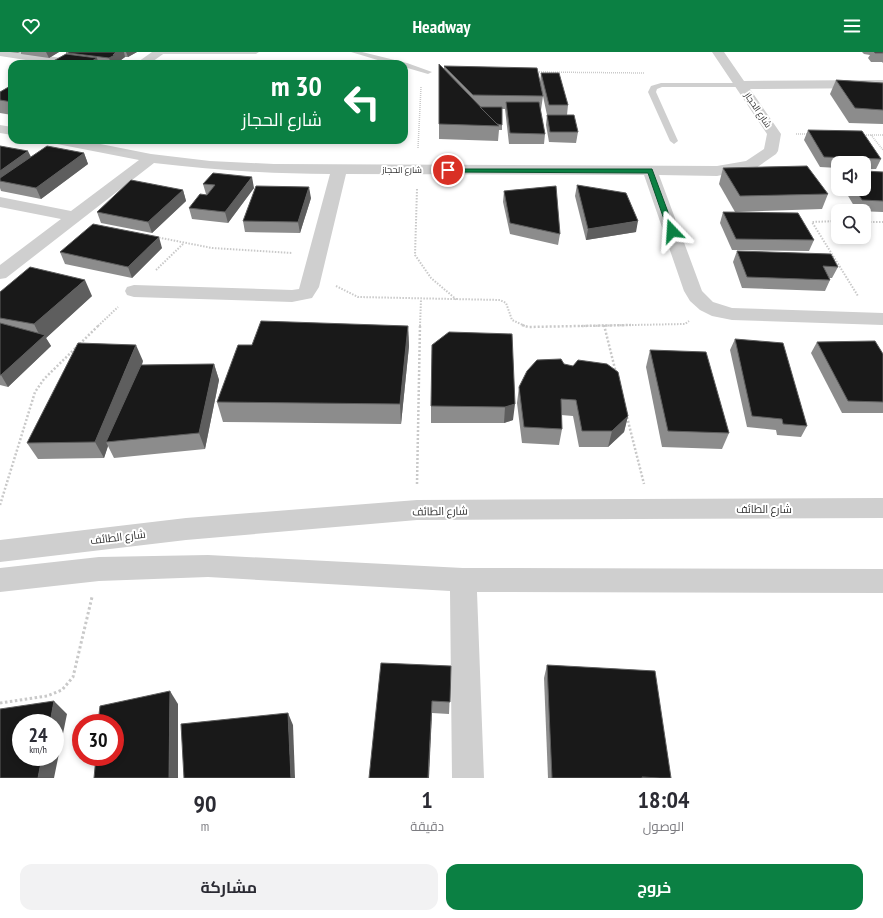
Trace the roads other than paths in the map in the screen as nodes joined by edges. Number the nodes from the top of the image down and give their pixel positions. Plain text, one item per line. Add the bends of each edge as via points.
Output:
1 (0, 52) edge
2 (160, 52) edge
3 (256, 52) edge
4 (354, 52) edge
5 (718, 52) edge
6 (49, 60) edge
7 (147, 60) edge
8 (384, 60) edge
9 (408, 66) edge
10 (428, 72) road end
11 (883, 84) edge
12 (741, 85) junction
13 (674, 141) dead end
14 (78, 144) edge
15 (151, 158) junction
16 (339, 170) junction
17 (650, 171) junction
18 (0, 202) edge
19 (74, 217) junction
20 (0, 274) edge
21 (134, 291) road end
22 (878, 318) edge
23 (883, 508) edge
24 (0, 551) edge
25 (0, 580) edge
26 (463, 580) junction
27 (883, 581) edge
28 (468, 778) edge

1 - 6 street
2 - 3 lane
2 - 7 street
4 - 8 lane
5 - 12 street, شارع الحجاز
9 - 10 lane
11 - 12 street
12 - 13 lane via 654,88 652,92
12 - 17 street, شارع الحجاز via 774,134 771,151 751,165 717,171
14 - 15 street, شارع الحجاز
15 - 16 street, شارع الحجاز via 218,166
15 - 19 street
16 - 17 street, شارع الحجاز
16 - 21 street via 310,286 305,294 292,296
17 - 22 street via 693,291 698,300 707,307 722,313 739,315
18 - 19 street
19 - 20 street
23 - 24 street, شارع الطائف via 417,510 186,529
25 - 26 street via 99,569 208,566
26 - 27 street
26 - 28 street

